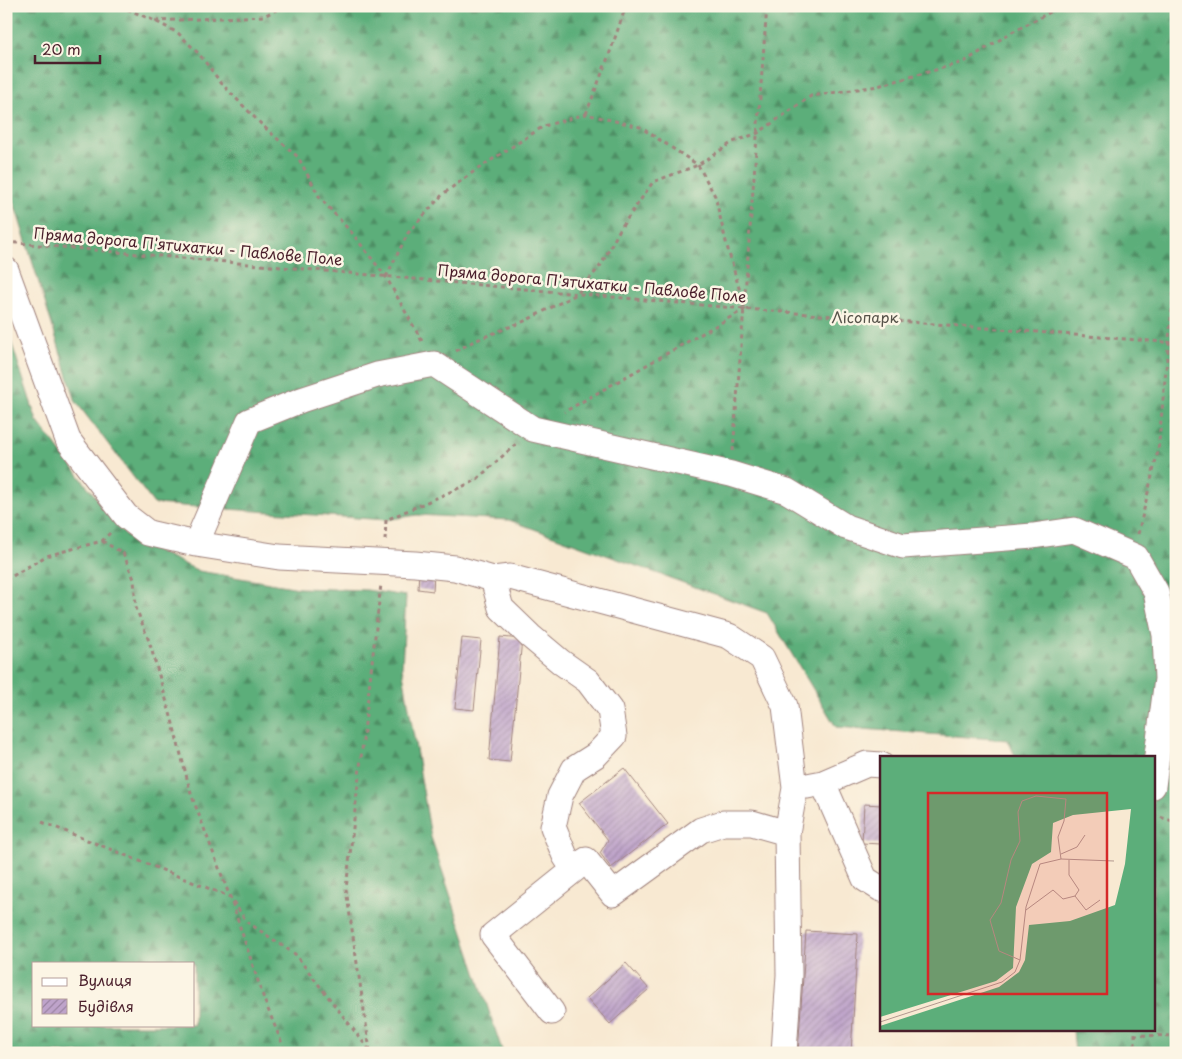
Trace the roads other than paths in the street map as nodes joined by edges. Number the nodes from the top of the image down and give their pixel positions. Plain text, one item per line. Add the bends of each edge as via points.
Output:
1 (6, 270) edge
2 (196, 544) junction
3 (493, 579) junction
4 (880, 765) edge
5 (1154, 778) edge
6 (823, 783) junction
7 (795, 788) junction
8 (786, 833) junction
9 (574, 870) junction
10 (880, 888) edge
11 (552, 1012) dead end
12 (784, 1053) edge

1 - 2 lane via 68,440 126,516 148,532
2 - 3 lane via 280,557 455,568
2 - 5 lane via 249,421 377,375 434,364 533,429 731,474 786,491 846,527 903,546 1074,530 1136,557 1156,592 1165,635 1167,679
3 - 7 lane via 510,577 729,636 762,658 785,706
3 - 9 lane via 501,608 530,636 588,681 610,710 614,736 596,755 574,769 560,796 553,827
4 - 6 lane via 867,764
6 - 7 lane
6 - 10 lane via 865,879
7 - 8 lane
8 - 9 lane via 752,823 723,823 701,830 613,894 586,860
8 - 12 lane via 789,975
9 - 11 lane via 493,935

